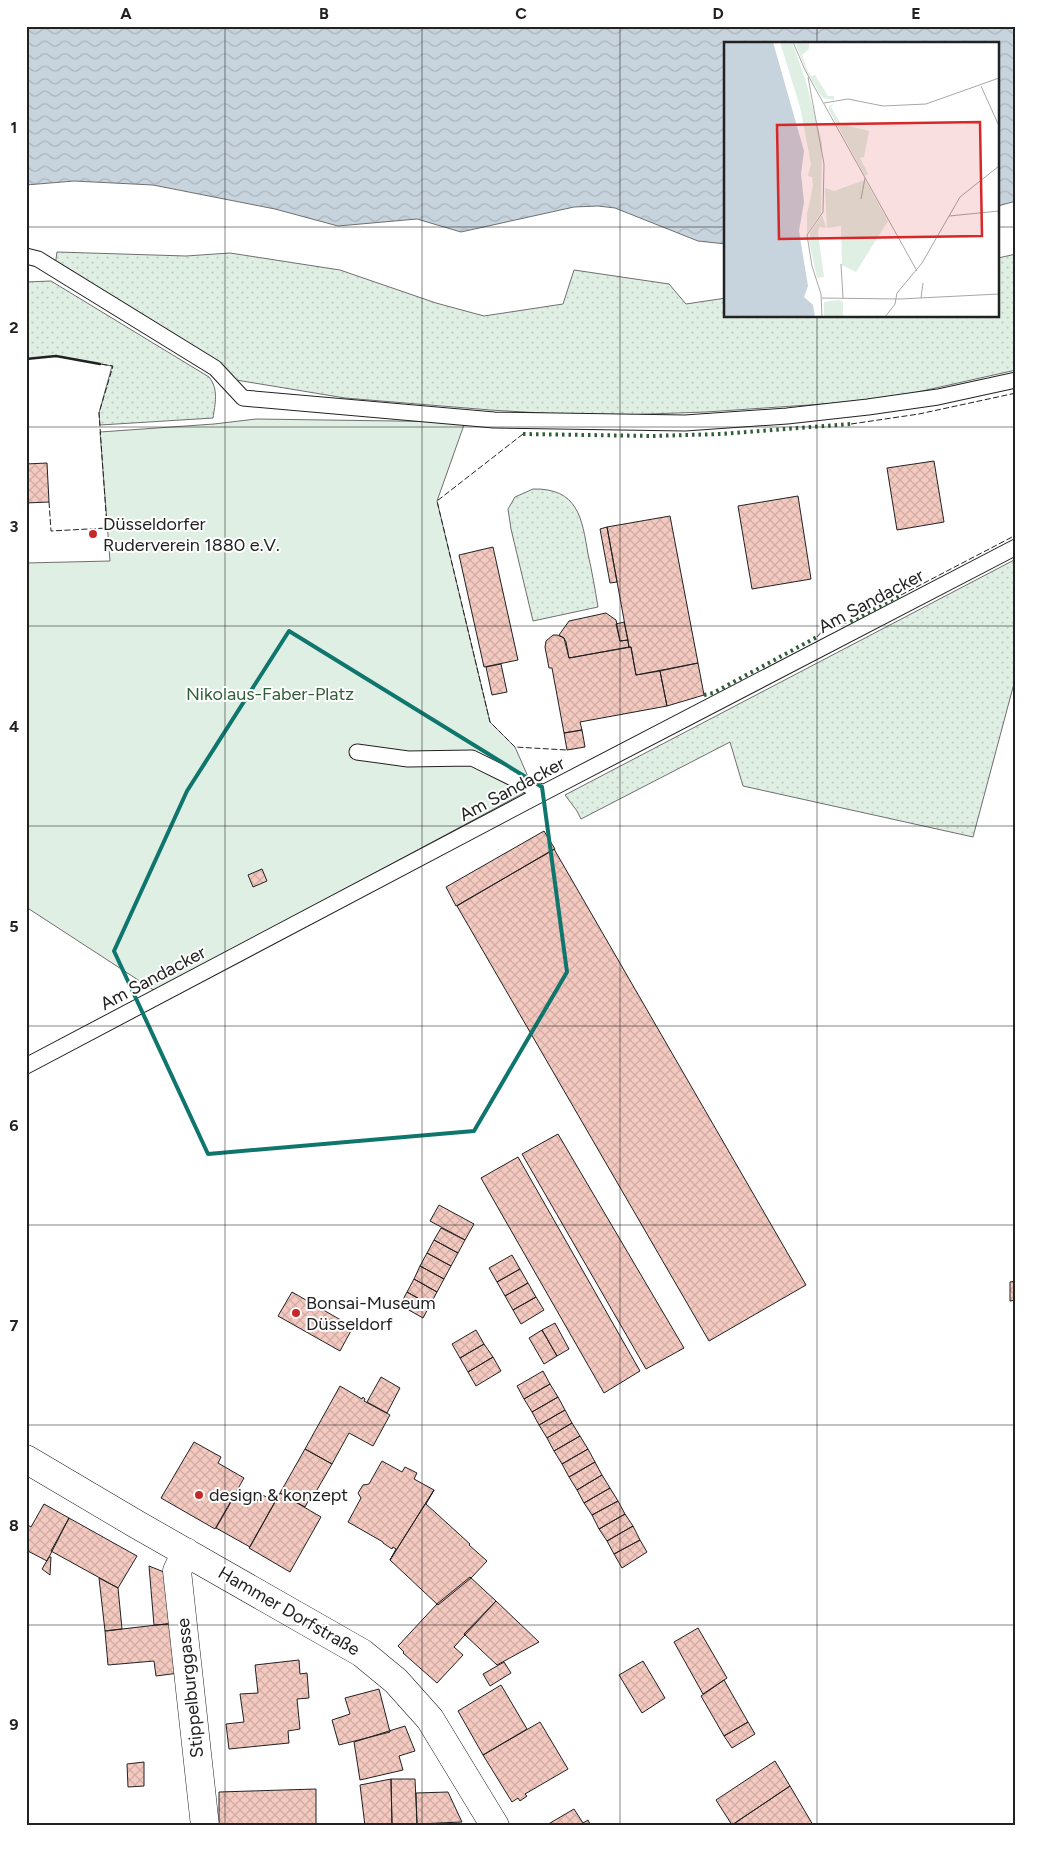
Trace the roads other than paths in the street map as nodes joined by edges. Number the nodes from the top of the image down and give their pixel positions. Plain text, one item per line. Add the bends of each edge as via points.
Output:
1 (26, 256) edge
2 (1016, 380) edge
3 (1016, 547) edge
4 (357, 752) dead end
5 (543, 793) junction
6 (26, 1066) edge
7 (26, 1459) edge
8 (186, 1552) junction
9 (205, 1826) edge
10 (495, 1826) edge

1 - 2 lane via 38,259 216,368 244,398 494,420 685,423 868,407 938,397
3 - 5 lane, Am Sandacker
4 - 5 lane via 408,759 472,758
5 - 6 lane, Am Sandacker
7 - 8 street, Hammer Dorfstraße
8 - 9 street, Stippelburggasse via 177,1571
8 - 10 street, Hammer Dorfstraße via 362,1653 396,1681 430,1719

